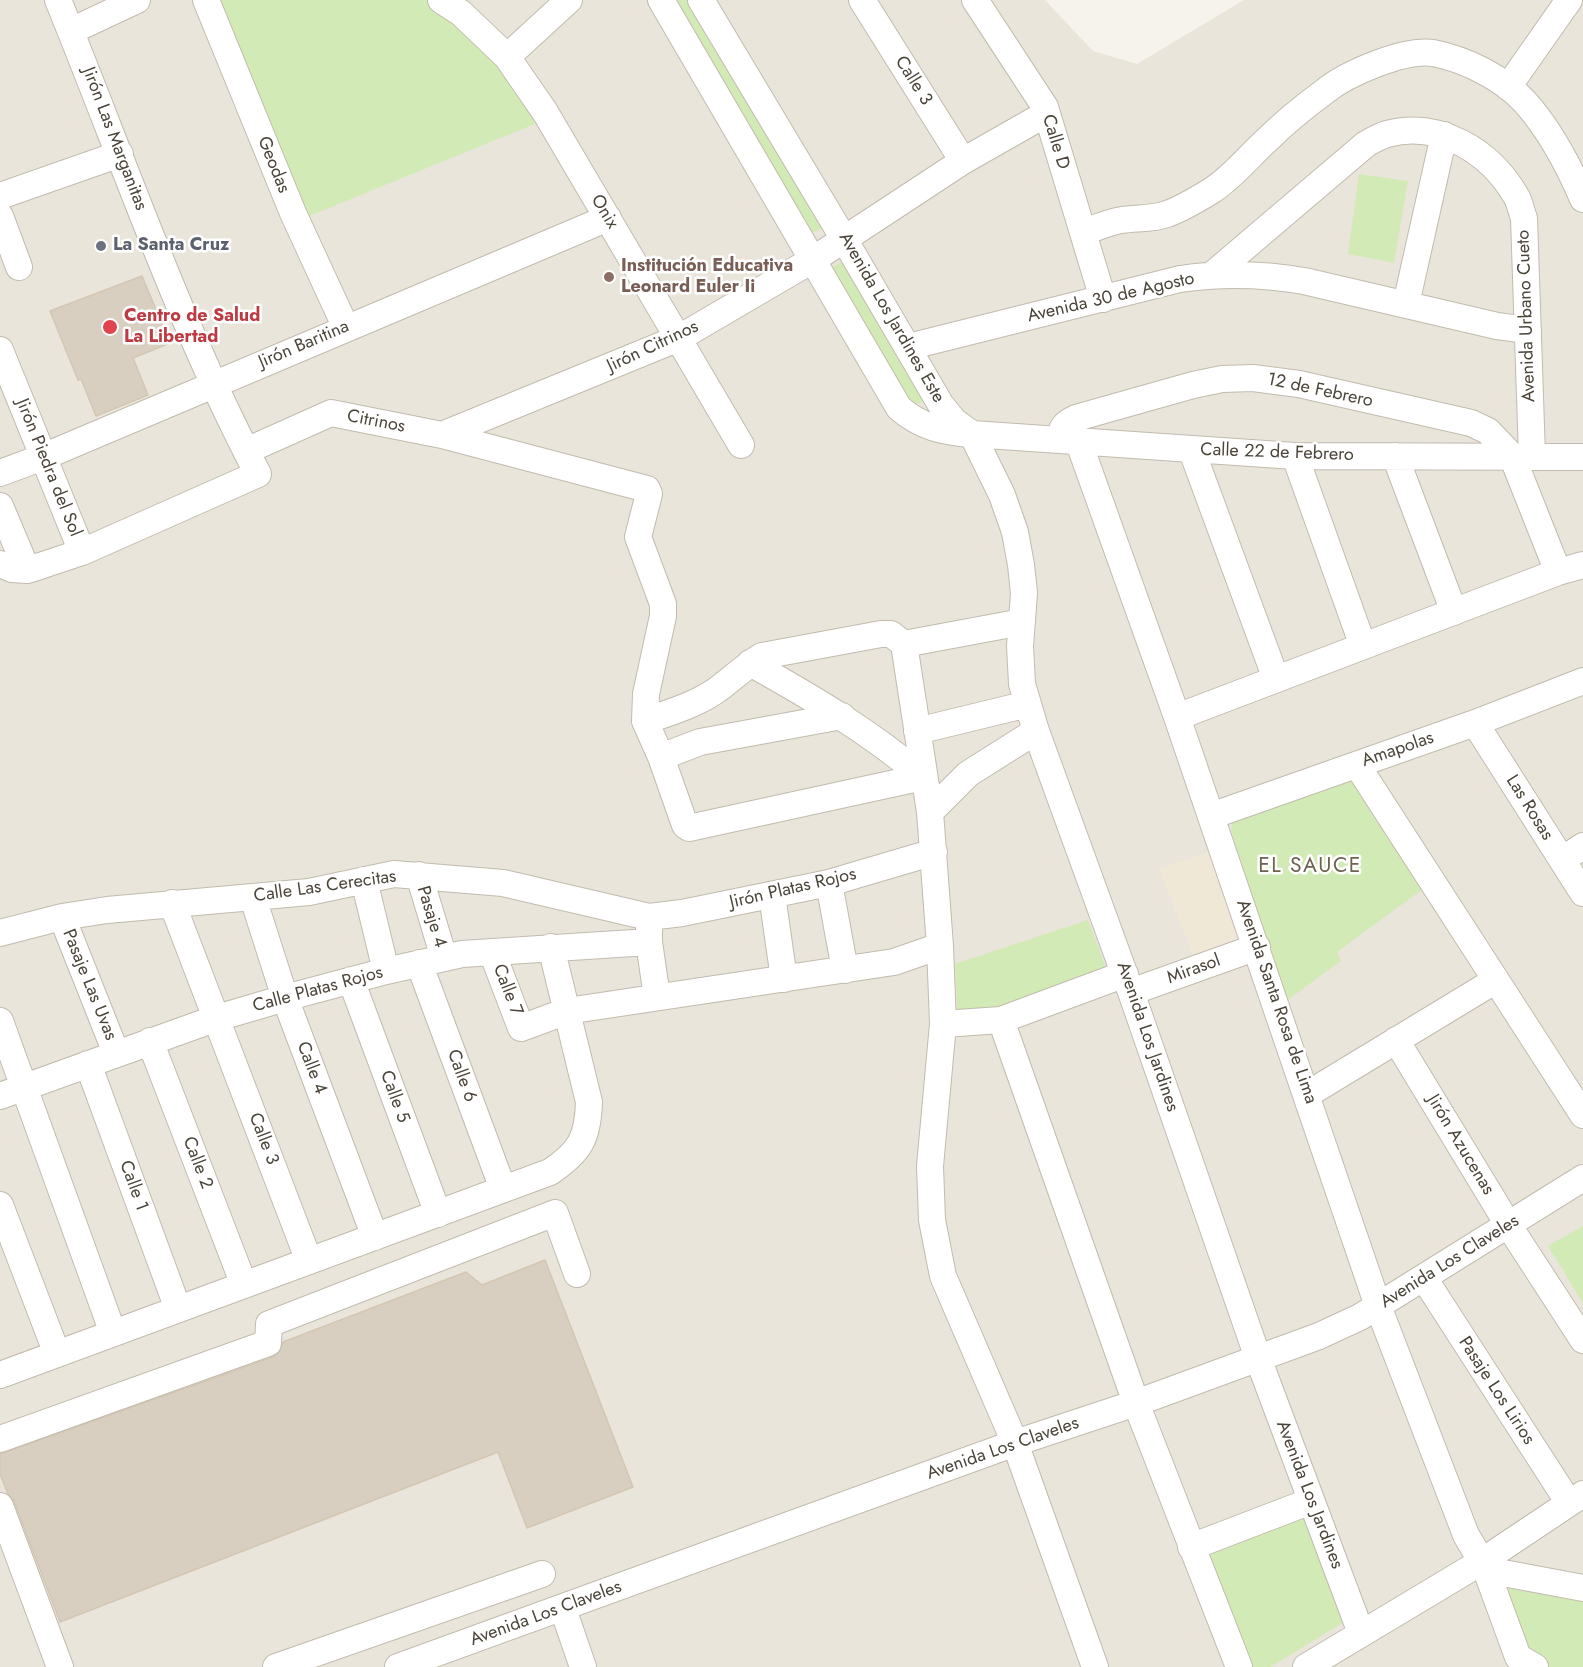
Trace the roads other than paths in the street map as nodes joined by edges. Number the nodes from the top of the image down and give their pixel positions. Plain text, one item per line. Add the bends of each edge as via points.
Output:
1 (58, 0) edge
2 (137, 0) edge
3 (207, 0) edge
4 (441, 0) edge
5 (569, 0) edge
6 (661, 0) edge
7 (701, 0) edge
8 (862, 0) edge
9 (975, 0) edge
10 (1569, 0) edge
11 (71, 31) junction
12 (507, 57) junction
13 (1508, 87) junction
14 (1035, 120) dead end
15 (1444, 135) junction
16 (120, 154) junction
17 (1574, 155) edge
18 (963, 161) junction
19 (0, 195) edge
20 (1583, 199) edge
21 (0, 216) edge
22 (608, 218) junction
23 (1083, 232) junction
24 (844, 239) junction
25 (813, 259) junction
26 (19, 267) dead end
27 (1212, 275) junction
28 (1103, 298) junction
29 (1407, 304) junction
30 (346, 327) junction
31 (1528, 330) junction
32 (679, 338) junction
33 (908, 347) junction
34 (0, 350) edge
35 (213, 384) junction
36 (972, 434) junction
37 (442, 435) junction
38 (1069, 440) junction
39 (741, 445) dead end
40 (246, 451) junction
41 (1192, 451) junction
42 (1295, 456) junction
43 (1395, 456) junction
44 (1522, 456) junction
45 (43, 457) junction
46 (1583, 457) edge
47 (0, 473) edge
48 (0, 506) edge
49 (82, 552) junction
50 (0, 564) edge
51 (1583, 565) edge
52 (27, 570) junction
53 (1558, 572) junction
54 (1454, 612) junction
55 (1022, 621) junction
56 (904, 644) junction
57 (1363, 646) junction
58 (750, 663) junction
59 (1276, 679) junction
60 (1583, 681) edge
61 (1028, 704) junction
62 (842, 717) junction
63 (1177, 717) junction
64 (645, 721) junction
65 (1475, 723) junction
66 (916, 730) junction
67 (1036, 731) junction
68 (661, 757) junction
69 (1357, 765) junction
70 (923, 777) junction
71 (930, 812) junction
72 (1211, 816) junction
73 (1583, 846) edge
74 (934, 852) junction
75 (1562, 860) junction
76 (419, 875) junction
77 (364, 880) junction
78 (829, 883) junction
79 (1583, 892) edge
80 (772, 895) junction
81 (254, 898) junction
82 (172, 903) junction
83 (62, 917) junction
84 (649, 929) junction
85 (0, 933) edge
86 (940, 946) junction
87 (552, 947) junction
88 (1257, 947) junction
89 (492, 952) junction
90 (431, 961) junction
91 (845, 970) junction
92 (386, 971) junction
93 (784, 979) junction
94 (351, 980) junction
95 (1496, 980) junction
96 (1128, 983) junction
97 (657, 997) junction
98 (285, 998) junction
99 (567, 1011) junction
100 (217, 1018) junction
101 (1001, 1020) junction
102 (0, 1021) edge
103 (943, 1024) junction
104 (1396, 1040) junction
105 (150, 1041) junction
106 (116, 1053) junction
107 (87, 1064) junction
108 (25, 1087) junction
109 (1308, 1094) junction
110 (0, 1096) edge
111 (1583, 1115) edge
112 (1583, 1178) edge
113 (503, 1189) junction
114 (0, 1205) edge
115 (438, 1214) junction
116 (1509, 1226) junction
117 (375, 1237) junction
118 (309, 1261) junction
119 (578, 1274) dead end
120 (1424, 1278) junction
121 (244, 1285) junction
122 (1378, 1306) junction
123 (178, 1309) junction
124 (114, 1333) junction
125 (1583, 1340) edge
126 (57, 1354) junction
127 (1258, 1358) junction
128 (0, 1375) edge
129 (1136, 1403) junction
130 (0, 1439) edge
131 (1015, 1443) junction
132 (1576, 1498) edge
133 (1311, 1501) junction
134 (0, 1506) edge
135 (1191, 1547) junction
136 (1483, 1564) junction
137 (542, 1574) dead end
138 (1583, 1588) edge
139 (563, 1609) junction
140 (1361, 1633) junction
141 (60, 1667) edge
142 (276, 1667) edge
143 (398, 1667) edge
144 (583, 1667) edge
145 (1095, 1667) edge
146 (1239, 1667) edge
147 (1305, 1667) edge
148 (1534, 1667) edge

1 - 11 street, Jirón Las Marganitas
2 - 11 street
3 - 30 street, Geodas via 293,213
4 - 12 street, Onix via 461,13
5 - 12 street
6 - 25 street, Avenida Los Jardines Este
7 - 24 street, Avenida Los Jardines Este
8 - 18 street, Calle 3
9 - 23 street, Calle D via 1045,107
10 - 13 street
11 - 16 street, Jirón Las Marganitas
12 - 22 street, Onix
13 - 17 street
13 - 23 street via 1479,70 1432,53 1387,60 1325,90 1211,191 1166,215 1119,220
14 - 18 street, Jirón Citrinos
15 - 27 street, Avenida Urbano Cueto via 1405,130 1366,144
15 - 29 street
15 - 31 street, Avenida Urbano Cueto via 1487,160 1517,197 1524,218
16 - 19 street
16 - 35 street, Jirón Las Marganitas via 171,289
17 - 20 street
18 - 24 street, Jirón Citrinos
21 - 26 street
22 - 30 street, Jirón Baritina
22 - 32 street, Onix
23 - 28 street, Calle D
24 - 25 street, Jirón Citrinos
24 - 33 street, Avenida Los Jardines Este
25 - 32 street, Jirón Citrinos
25 - 36 street, Avenida Los Jardines Este via 899,408 926,426
27 - 28 street, Avenida 30 de Agosto
27 - 29 street, Avenida 30 de Agosto via 1278,277
28 - 33 street, Avenida 30 de Agosto
29 - 31 street, Avenida 30 de Agosto
30 - 35 street, Jirón Baritina
31 - 44 street, Avenida Urbano Cueto
32 - 37 street, Jirón Citrinos
32 - 39 street, Onix
33 - 36 street, Avenida Los Jardines Este via 941,405
34 - 45 street, Jirón Piedra del Sol
35 - 40 street, Jirón Las Marganitas
35 - 45 street, Jirón Baritina
36 - 38 street, Calle 22 de Febrero
36 - 55 street, Avenida Los Jardines via 1015,532 1024,593
37 - 40 street, Citrinos via 331,413
37 - 64 street, Citrinos via 647,489 638,537 663,604 663,616 646,694
38 - 41 street, Calle 22 de Febrero
38 - 44 street, 12 de Febrero via 1061,429 1076,418 1222,378 1253,378 1299,384 1471,423
38 - 63 street, Avenida Santa Rosa de Lima
40 - 49 street, Jirón Las Marganitas via 258,474
41 - 42 street, Calle 22 de Febrero
41 - 59 street
42 - 43 street, Calle 22 de Febrero
42 - 57 street
43 - 44 street, Calle 22 de Febrero
43 - 54 street
44 - 46 street, Calle 22 de Febrero
44 - 53 street
45 - 47 street, Jirón Baritina
45 - 49 street, Jirón Piedra del Sol
48 - 52 street
49 - 52 street
50 - 52 street
51 - 53 street
53 - 54 street
54 - 57 street
55 - 56 street
55 - 61 street, Avenida Los Jardines via 1022,684
56 - 58 street via 891,634 881,634 762,656
56 - 66 street
57 - 59 street
58 - 62 street
58 - 64 street via 704,698
59 - 63 street
60 - 65 street, Amapolas
61 - 66 street
61 - 67 street, Avenida Los Jardines
62 - 68 street via 700,742
62 - 70 street
63 - 72 street, Avenida Santa Rosa de Lima
64 - 68 street
65 - 69 street, Amapolas
65 - 75 street, Las Rosas
66 - 70 street
67 - 71 street via 968,774
67 - 96 street, Avenida Los Jardines
68 - 70 street via 688,828
69 - 72 street, Amapolas
69 - 95 street
70 - 71 street
71 - 74 street
72 - 88 street, Avenida Santa Rosa de Lima
73 - 75 street
74 - 78 street, Jirón Platas Rojos
74 - 86 street
75 - 79 street, Las Rosas
76 - 77 street, Calle Las Cerecitas via 394,874
76 - 84 street, Calle Las Cerecitas via 503,883
76 - 90 street, Pasaje 4
77 - 81 street, Calle Las Cerecitas via 335,888
77 - 92 street
78 - 80 street, Jirón Platas Rojos
78 - 91 street
80 - 84 street, Jirón Platas Rojos via 682,913
80 - 93 street
81 - 82 street, Calle Las Cerecitas
81 - 98 street, Calle 4
82 - 83 street, Calle Las Cerecitas
82 - 100 street
83 - 85 street, Calle Las Cerecitas
83 - 106 street, Pasaje Las Uvas
84 - 87 street, Calle Platas Rojos
84 - 97 street
86 - 91 street via 894,962
86 - 103 street
87 - 89 street, Calle Platas Rojos
87 - 99 street
88 - 96 street, Mirasol
88 - 109 street, Avenida Santa Rosa de Lima
89 - 90 street, Calle Platas Rojos
89 - 99 street, Calle 7 via 521,1028
90 - 92 street, Calle Platas Rojos
90 - 113 street, Calle 6
91 - 93 street
92 - 94 street, Calle Platas Rojos
93 - 97 street
94 - 98 street, Calle Platas Rojos
94 - 115 street, Calle 5
95 - 104 street
95 - 111 street
96 - 101 street, Mirasol
96 - 127 street, Avenida Los Jardines
97 - 99 street
98 - 100 street, Calle Platas Rojos
98 - 117 street, Calle 4
99 - 113 street via 589,1102 589,1124 582,1144 550,1172
100 - 105 street, Calle Platas Rojos
100 - 118 street, Calle 3
101 - 103 street, Mirasol
101 - 129 street
102 - 108 street
103 - 131 street via 930,1166 932,1220 943,1276
104 - 109 street
104 - 116 street, Jirón Azucenas
105 - 106 street, Calle Platas Rojos
105 - 121 street, Calle 2
106 - 107 street, Calle Platas Rojos
107 - 108 street, Calle Platas Rojos
107 - 123 street, Calle 1
108 - 110 street, Calle Platas Rojos
108 - 124 street
109 - 122 street, Avenida Santa Rosa de Lima
112 - 116 street, Avenida Los Claveles
113 - 115 street
114 - 126 street
115 - 117 street
116 - 120 street, Avenida Los Claveles
116 - 125 street, Jirón Azucenas
117 - 118 street
118 - 121 street
119 - 130 street via 555,1213 269,1324 268,1343
120 - 122 street, Avenida Los Claveles
120 - 132 street, Pasaje Los Lirios
121 - 123 street
122 - 127 street, Avenida Los Claveles via 1319,1336
122 - 136 street, Avenida Santa Rosa de Lima via 1466,1535
123 - 124 street
124 - 126 street
126 - 128 street
127 - 129 street, Avenida Los Claveles
127 - 133 street, Avenida Los Jardines
129 - 131 street, Avenida Los Claveles
129 - 135 street
131 - 139 street, Avenida Los Claveles
131 - 145 street
132 - 136 street
133 - 135 street
133 - 140 street, Avenida Los Jardines
134 - 141 street
135 - 146 street
136 - 138 street via 1503,1573
136 - 140 street
136 - 148 street, Avenida Santa Rosa de Lima via 1518,1657
137 - 142 street
139 - 143 street, Avenida Los Claveles
139 - 144 street
140 - 147 street

